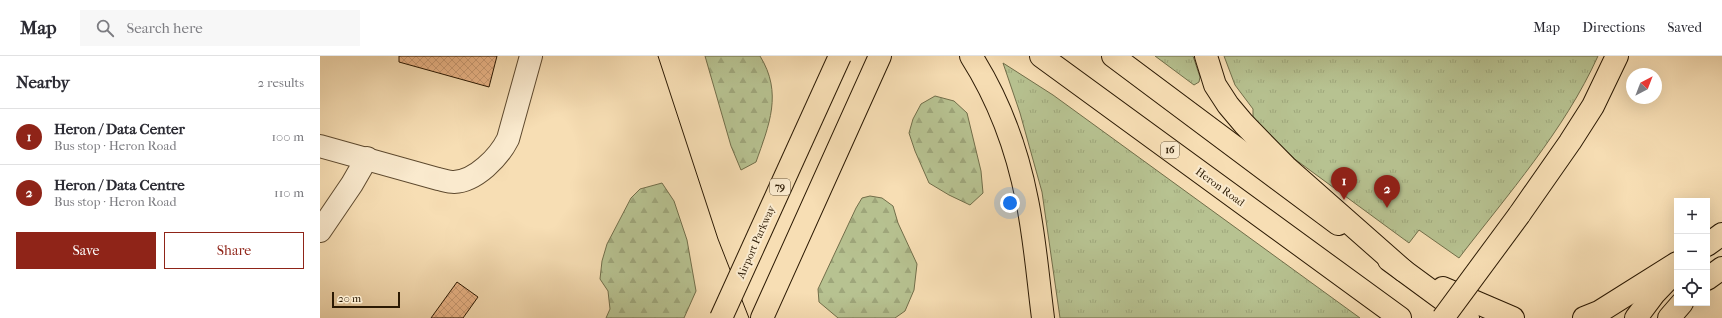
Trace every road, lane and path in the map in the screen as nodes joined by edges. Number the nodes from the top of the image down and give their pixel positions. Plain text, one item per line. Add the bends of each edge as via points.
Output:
1 (532, 56) edge
2 (840, 56) edge
3 (880, 56) edge
4 (971, 56) edge
5 (1041, 56) edge
6 (1113, 56) edge
7 (1206, 56) edge
8 (1617, 56) edge
9 (320, 146) edge
10 (367, 158) junction
11 (320, 230) edge
12 (1722, 234) edge
13 (1710, 243) edge
14 (1674, 265) edge
15 (1722, 268) edge
16 (1404, 271) junction
17 (1674, 273) edge
18 (1710, 278) edge
19 (1679, 306) edge
20 (1689, 306) edge
21 (721, 318) edge
22 (762, 318) edge
23 (1043, 318) edge
24 (1400, 318) edge
25 (1444, 318) edge
26 (1468, 318) edge
27 (1514, 318) edge
28 (1584, 318) edge
29 (1636, 318) edge
30 (1669, 318) edge
31 (1682, 318) edge

1 - 10 lane via 508,139 496,158 479,172 454,182
2 - 21 main road, Airport Parkway / 79, bridge
3 - 22 main road
4 - 23 main road via 997,104 1020,168
5 - 24 main road, Heron Road / 16
6 - 16 main road
7 - 16 main road via 1214,85 1244,124 1286,167
8 - 25 main road, bridge via 1593,106 1570,142
9 - 10 lane
10 - 11 lane
12 - 13 main road
14 - 28 main road via 1599,312
15 - 18 main road
16 - 26 main road
16 - 27 main road
17 - 29 main road
19 - 30 main road
20 - 31 main road

